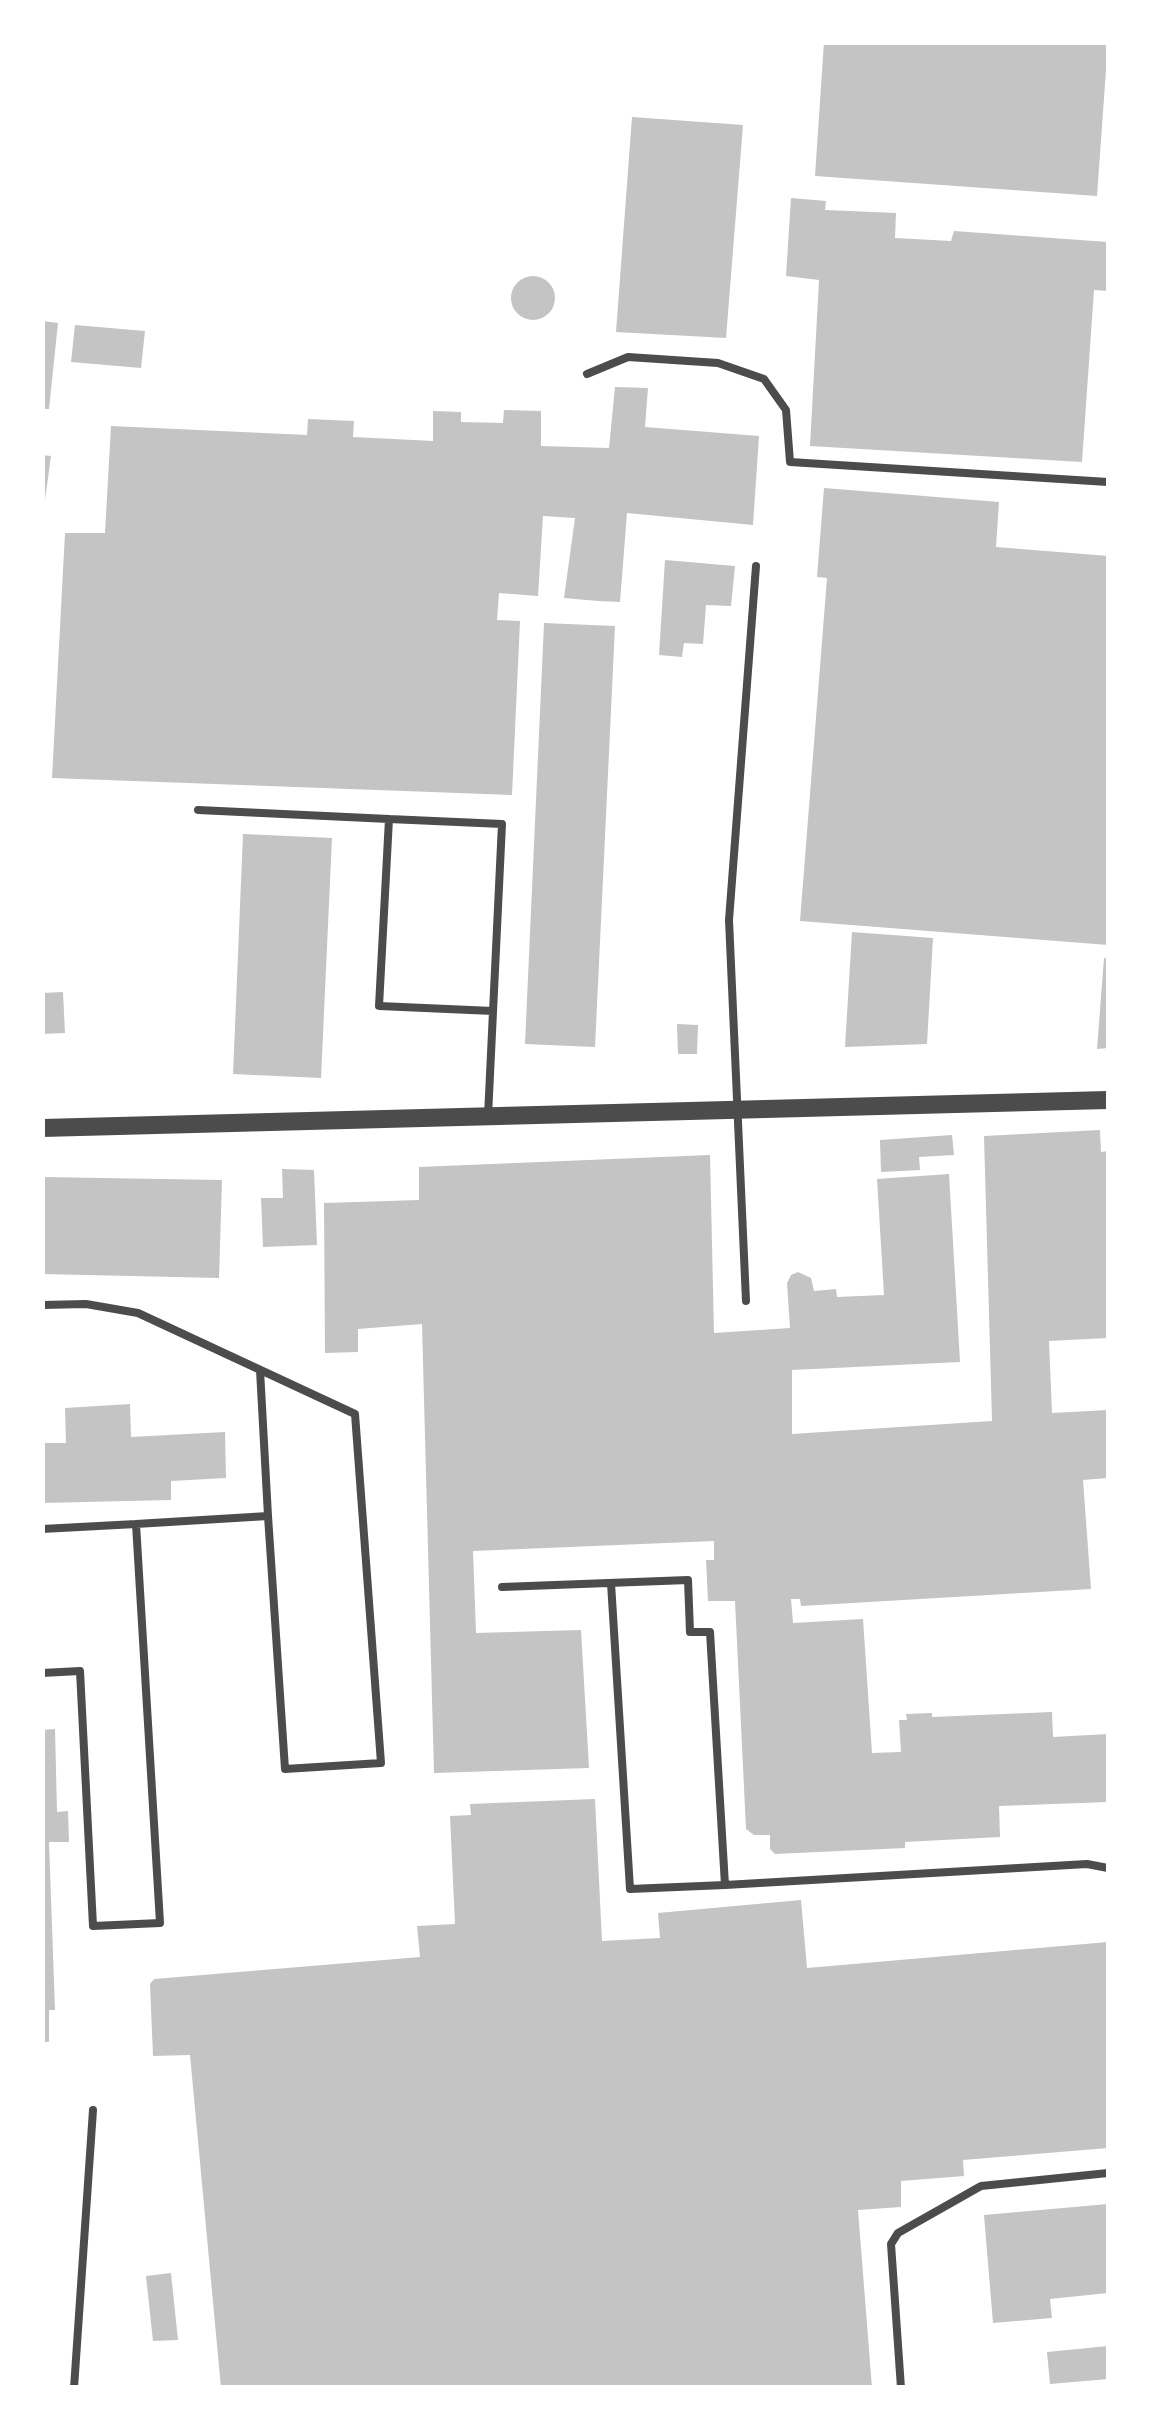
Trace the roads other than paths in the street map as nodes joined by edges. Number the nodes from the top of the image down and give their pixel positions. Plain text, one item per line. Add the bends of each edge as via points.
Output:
1 (587, 374) dead end
2 (1108, 482) edge
3 (756, 566) dead end
4 (198, 810) dead end
5 (389, 819) junction
6 (494, 1011) junction
7 (1108, 1100) edge
8 (738, 1110) junction
9 (488, 1116) junction
10 (42, 1128) edge
11 (746, 1301) dead end
12 (42, 1305) edge
13 (260, 1370) junction
14 (268, 1516) junction
15 (136, 1524) junction
16 (42, 1529) edge
17 (611, 1583) junction
18 (502, 1587) dead end
19 (42, 1673) edge
20 (1108, 1868) edge
21 (725, 1885) junction
22 (93, 2110) dead end
23 (1108, 2173) edge
24 (74, 2388) edge
25 (901, 2388) edge

1 - 2 lane via 628,357 718,363 764,380 786,410 790,462
3 - 8 lane via 729,920
4 - 5 lane
5 - 6 lane via 502,824
5 - 6 lane via 379,1006
6 - 9 lane
7 - 8 street
8 - 9 street
8 - 11 lane
9 - 10 street
12 - 13 lane via 138,1312
13 - 14 lane
13 - 14 lane via 355,1414 381,1763 285,1769
14 - 15 lane
15 - 16 lane
15 - 19 lane via 160,1923 93,1926 80,1671
17 - 18 lane
17 - 21 lane via 630,1889
17 - 21 lane via 688,1580 690,1632 710,1632
20 - 21 lane
22 - 24 lane
23 - 25 lane via 980,2186 898,2232 891,2244

